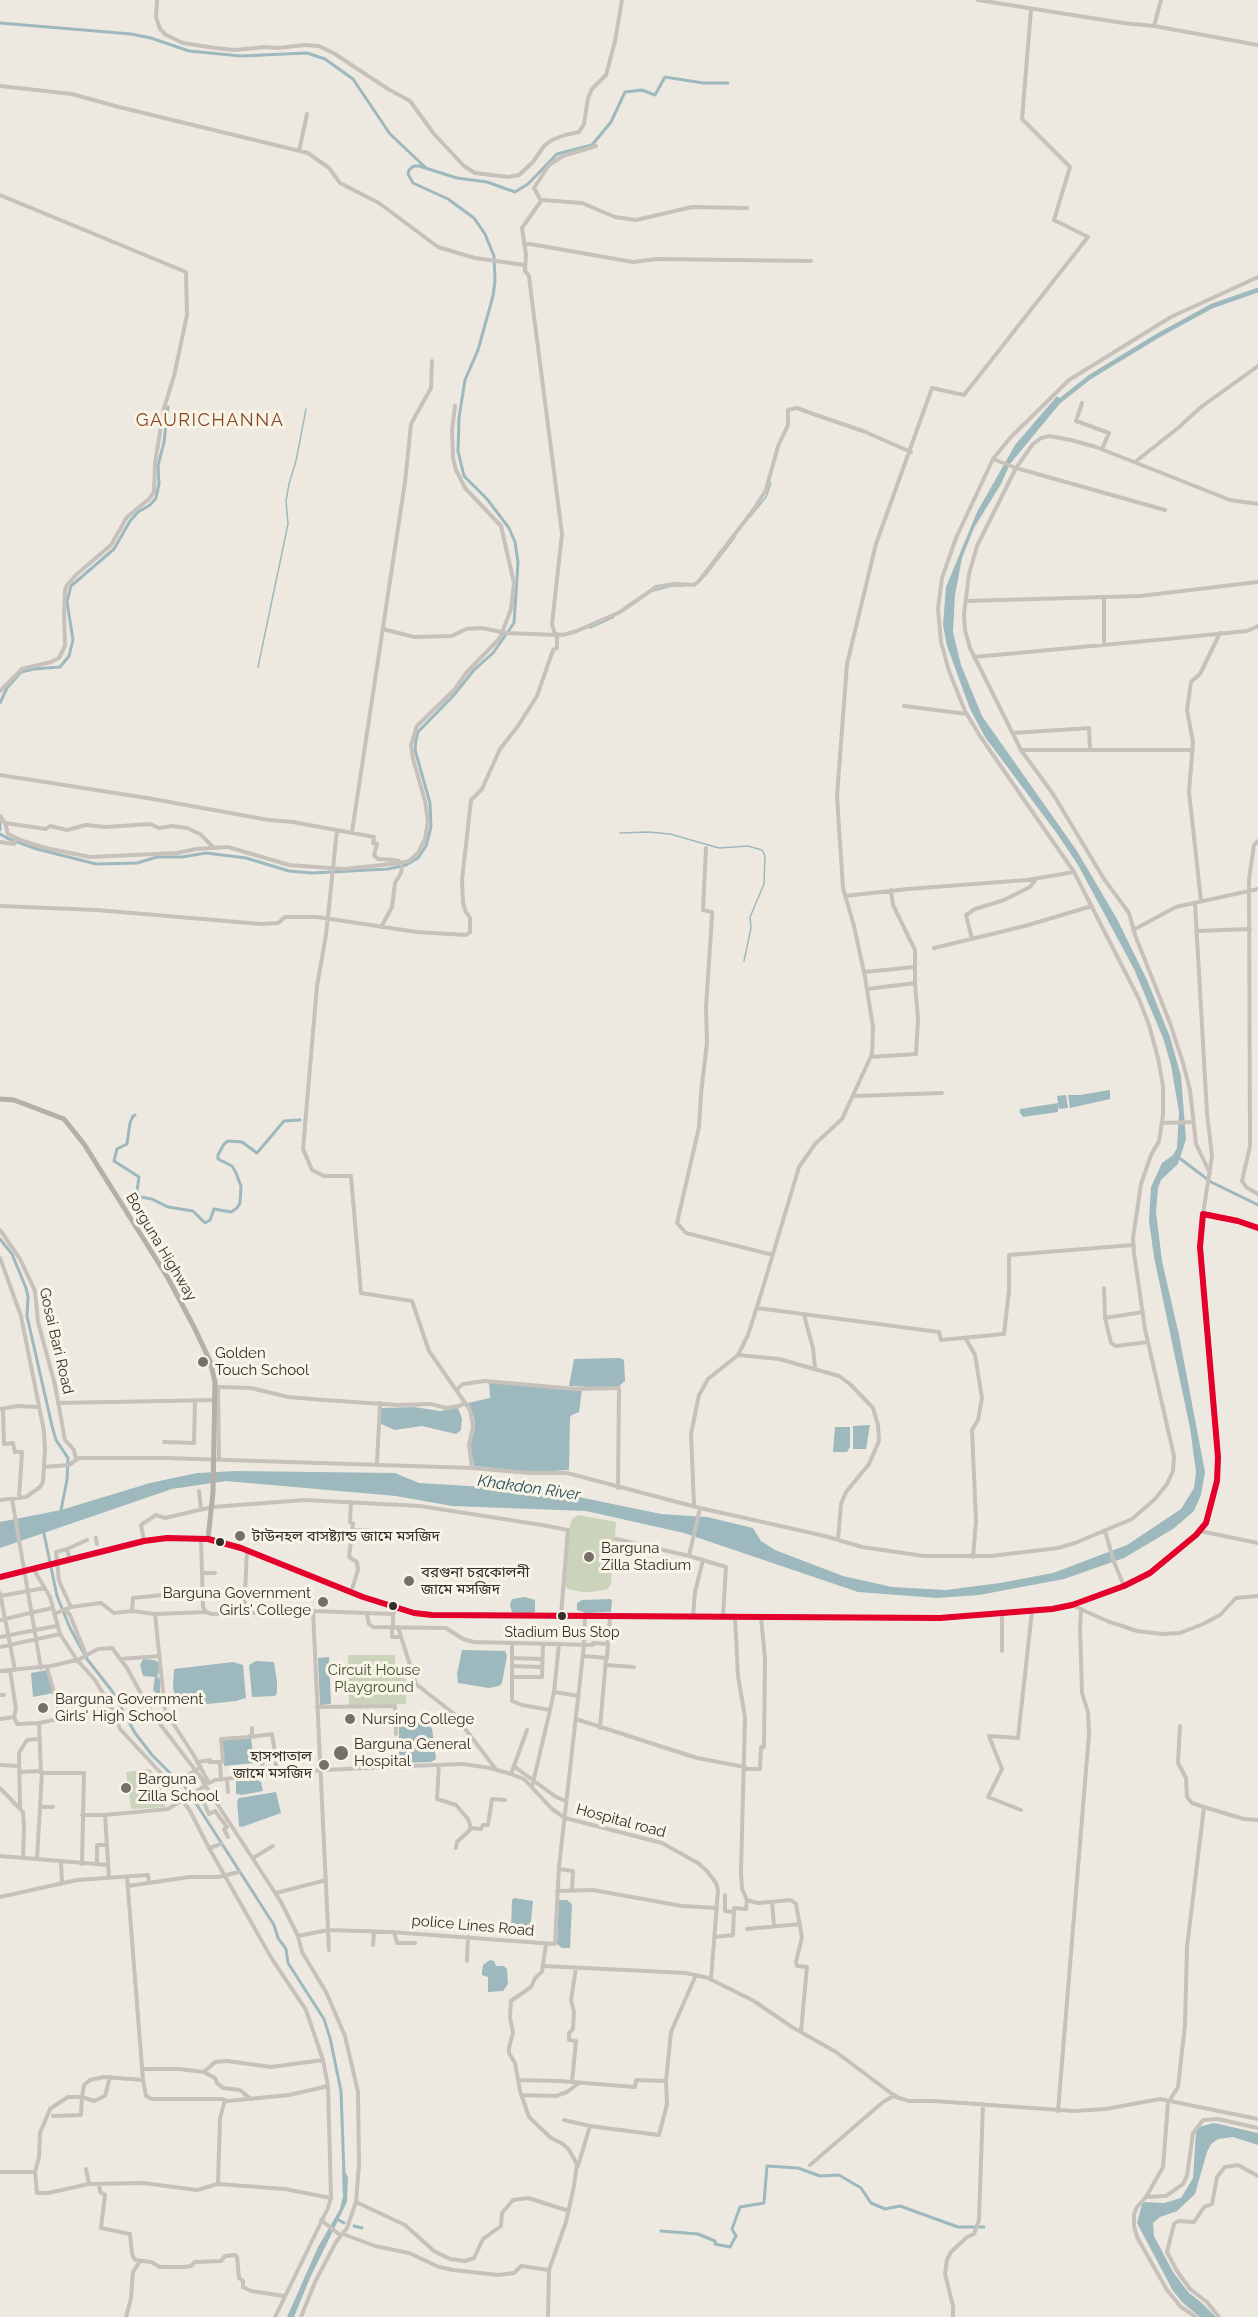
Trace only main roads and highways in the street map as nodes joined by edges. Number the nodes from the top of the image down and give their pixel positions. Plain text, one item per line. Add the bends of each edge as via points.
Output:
1 (0, 1099) edge
2 (1258, 1228) edge
3 (204, 1539) junction
4 (0, 1575) edge

1 - 3 main road, Borguna Highway via 14,1100 64,1119 84,1144 186,1310 212,1366 215,1461 212,1507
2 - 3 main road via 1203,1214 1200,1247 1218,1457 1217,1481 1206,1523 1150,1573 1072,1605 940,1618 432,1615 395,1611 247,1550
3 - 4 main road via 144,1541

